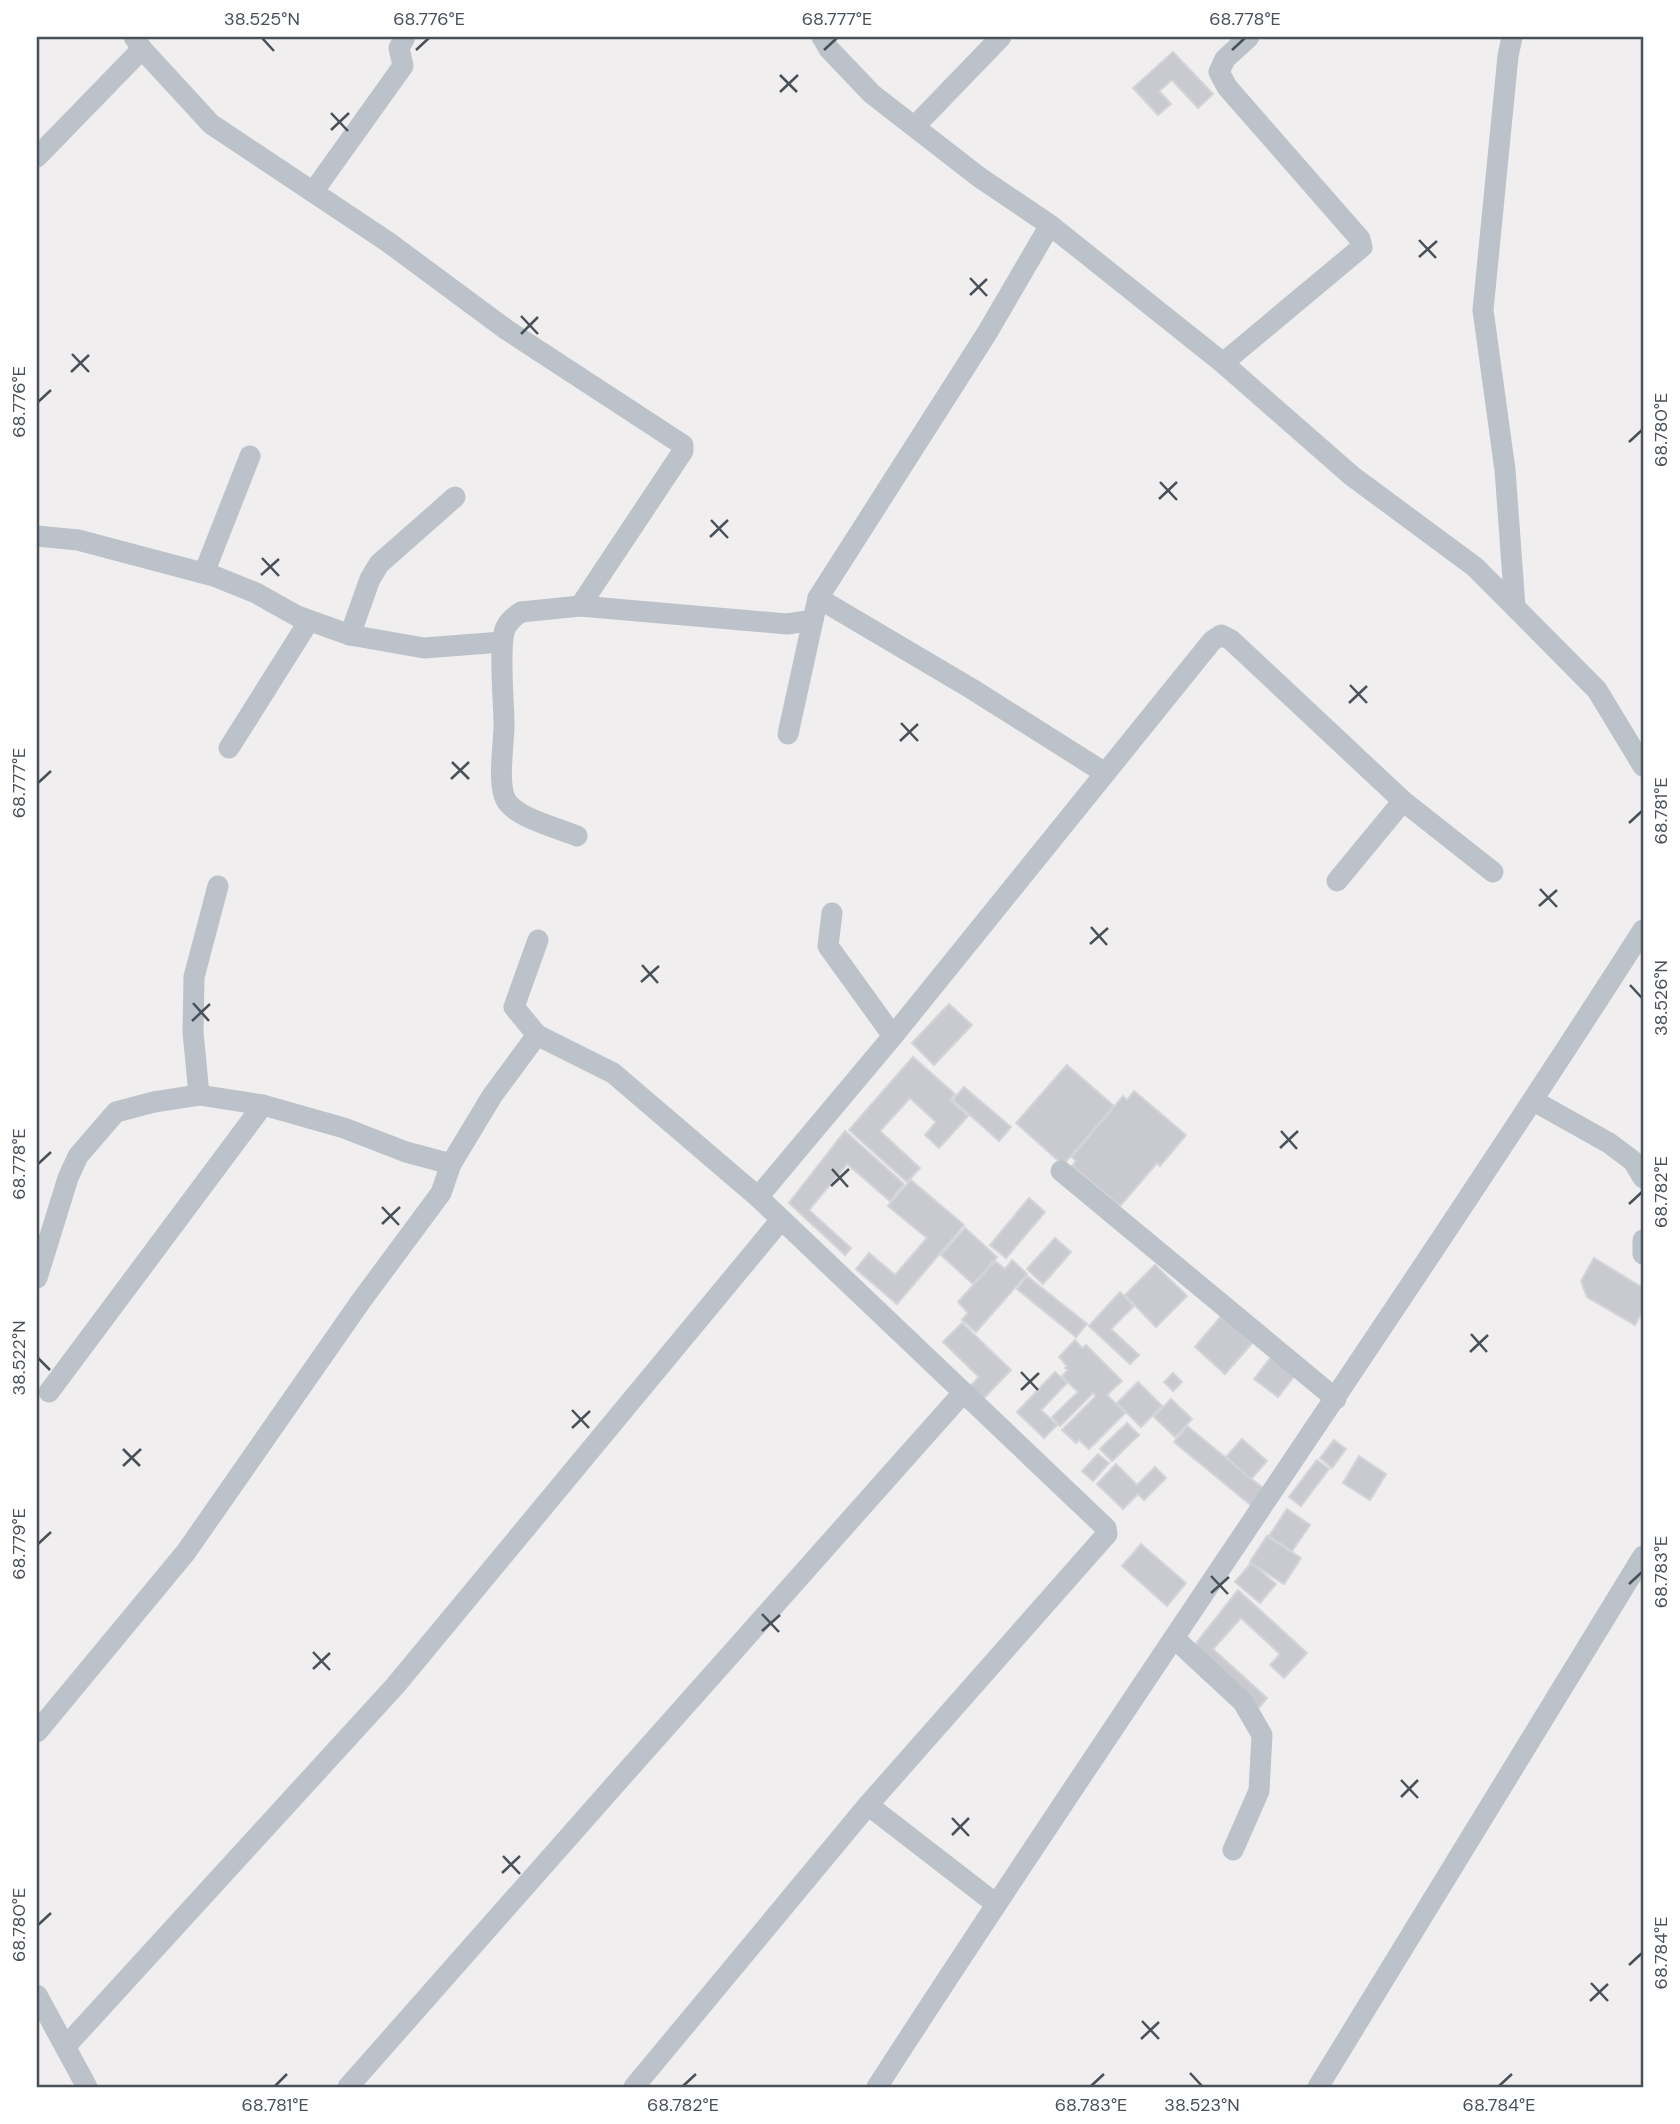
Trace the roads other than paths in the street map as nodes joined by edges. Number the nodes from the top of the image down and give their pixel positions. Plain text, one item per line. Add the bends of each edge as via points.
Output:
1 (405, 37) edge
2 (822, 37) edge
3 (1002, 37) edge
4 (1250, 37) edge
5 (1512, 37) edge
6 (138, 43) edge
7 (915, 126) junction
8 (37, 157) edge
9 (313, 192) junction
10 (1050, 225) junction
11 (1223, 363) junction
12 (250, 456) dead end
13 (455, 497) dead end
14 (37, 536) edge
15 (204, 573) junction
16 (818, 598) junction
17 (580, 606) junction
18 (1515, 607) junction
19 (813, 620) junction
20 (309, 621) junction
21 (351, 635) junction
22 (502, 642) junction
23 (788, 734) dead end
24 (229, 748) dead end
25 (1643, 766) edge
26 (1105, 773) junction
27 (1403, 801) junction
28 (577, 836) dead end
29 (1493, 872) dead end
30 (1337, 881) dead end
31 (218, 886) dead end
32 (832, 913) dead end
33 (1643, 930) edge
34 (538, 940) dead end
35 (537, 1035) junction
36 (893, 1036) junction
37 (199, 1096) junction
38 (1534, 1101) junction
39 (263, 1105) junction
40 (451, 1164) junction
41 (1061, 1171) dead end
42 (1643, 1178) edge
43 (758, 1197) junction
44 (780, 1221) junction
45 (1643, 1240) edge
46 (1643, 1254) edge
47 (37, 1279) edge
48 (49, 1392) dead end
49 (962, 1394) junction
50 (1336, 1399) junction
51 (1643, 1556) edge
52 (1174, 1638) junction
53 (37, 1732) edge
54 (868, 1805) junction
55 (1233, 1850) dead end
56 (996, 1904) junction
57 (37, 1995) edge
58 (65, 2047) junction
59 (87, 2087) edge
60 (348, 2087) edge
61 (634, 2087) edge
62 (877, 2087) edge
63 (1318, 2087) edge

1 - 9 street via 399,48 402,66
2 - 7 street via 872,94
3 - 7 street
4 - 11 street via 1225,59 1220,72 1227,87 1360,239 1362,247
5 - 18 street via 1483,310 1505,470
6 - 8 street
6 - 9 street via 211,124
7 - 10 street
9 - 17 street via 507,330 682,445 683,451
10 - 11 street
10 - 16 street via 987,333
11 - 18 street via 1352,476 1475,567
12 - 15 street
13 - 21 street via 379,564
14 - 15 street via 78,540
15 - 20 street
16 - 19 street
16 - 26 street
17 - 19 street via 787,624
17 - 22 street via 521,612 505,628
18 - 25 street via 1597,690
19 - 23 street
20 - 21 street
20 - 24 street
21 - 22 street via 424,648
22 - 28 street via 502,788 506,801 519,813
26 - 27 street via 1212,640 1221,635
26 - 36 street
27 - 29 street
27 - 30 street
31 - 37 street via 194,977
32 - 36 street via 828,946
33 - 38 street
34 - 35 street via 514,1007
35 - 40 street
35 - 43 street via 613,1073
36 - 43 street
37 - 39 street
37 - 47 street via 116,1112 92,1137 68,1178
38 - 42 street via 1609,1143 1633,1161
38 - 50 street
39 - 40 street
39 - 48 street
40 - 53 street via 441,1193 186,1552
41 - 50 street
43 - 44 street
44 - 49 street
44 - 58 street via 395,1686
45 - 46 street
49 - 54 street via 1107,1534
49 - 60 street
50 - 52 street
51 - 63 street
52 - 55 street via 1243,1702 1262,1735 1259,1791
52 - 56 street
54 - 56 street
54 - 61 street
56 - 62 street
57 - 58 street
58 - 59 street

